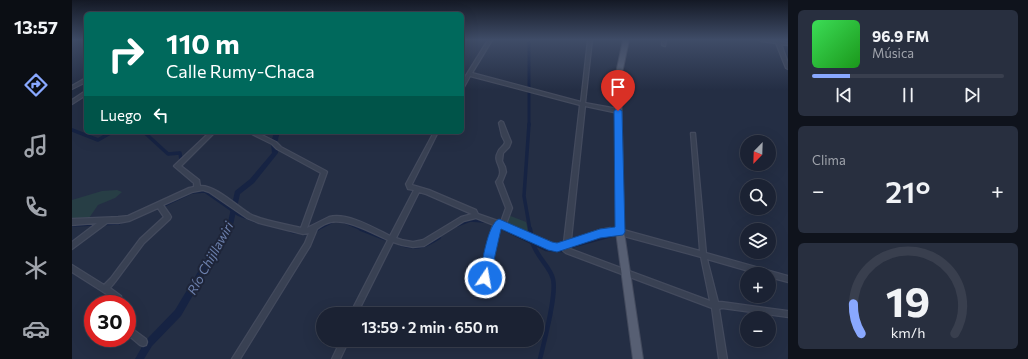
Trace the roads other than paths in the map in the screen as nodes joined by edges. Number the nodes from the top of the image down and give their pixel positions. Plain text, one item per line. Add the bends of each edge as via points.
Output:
1 (479, 57) edge
2 (588, 57) edge
3 (622, 57) edge
4 (783, 57) edge
5 (788, 68) edge
6 (466, 76) edge
7 (84, 81) edge
8 (72, 88) edge
9 (84, 94) edge
10 (72, 102) edge
11 (583, 104) junction
12 (618, 111) junction
13 (500, 123) dead end
14 (211, 134) edge
15 (256, 134) edge
16 (435, 134) edge
17 (693, 134) dead end
18 (197, 188) junction
19 (417, 190) junction
20 (160, 206) junction
21 (476, 216) junction
22 (72, 222) edge
23 (102, 223) junction
24 (501, 224) junction
25 (313, 230) junction
26 (303, 231) junction
27 (620, 232) junction
28 (392, 240) junction
29 (564, 245) junction
30 (72, 246) edge
31 (703, 254) junction
32 (72, 268) edge
33 (626, 274) junction
34 (485, 278) dead end
35 (788, 279) edge
36 (104, 289) junction
37 (114, 295) edge
38 (715, 306) junction
39 (357, 307) edge
40 (788, 314) edge
41 (136, 336) edge
42 (143, 342) dead end
43 (342, 347) edge
44 (236, 359) edge
45 (336, 359) edge
46 (638, 359) edge
47 (723, 359) edge

1 - 6 street
2 - 11 street
3 - 12 main road via 618,78
4 - 5 street
6 - 11 street via 534,90
7 - 8 street
9 - 10 street
11 - 12 street
11 - 29 street
12 - 27 main road
13 - 24 street via 508,142 500,152 499,161 504,175 499,182 509,208
14 - 18 street via 177,166 197,182
15 - 26 street via 324,172
16 - 19 street via 409,184 412,189
17 - 31 street
18 - 20 street
18 - 26 street via 211,190 249,216
19 - 21 street via 474,212
19 - 28 street
20 - 23 street via 129,218
20 - 36 street via 168,217 142,241
21 - 24 street
21 - 28 street via 463,219 424,243 411,245
22 - 23 street
23 - 30 street
24 - 29 street via 551,246
24 - 34 street via 495,228
25 - 26 street
25 - 28 street via 330,220 346,220
25 - 44 street via 308,244
27 - 29 street via 600,233
27 - 31 street
27 - 33 main road
28 - 39 street
29 - 33 street via 568,251
31 - 35 street
31 - 38 street
32 - 36 street
33 - 38 street
33 - 46 main road
36 - 37 street
38 - 40 street
38 - 47 street
41 - 42 street
43 - 45 street

